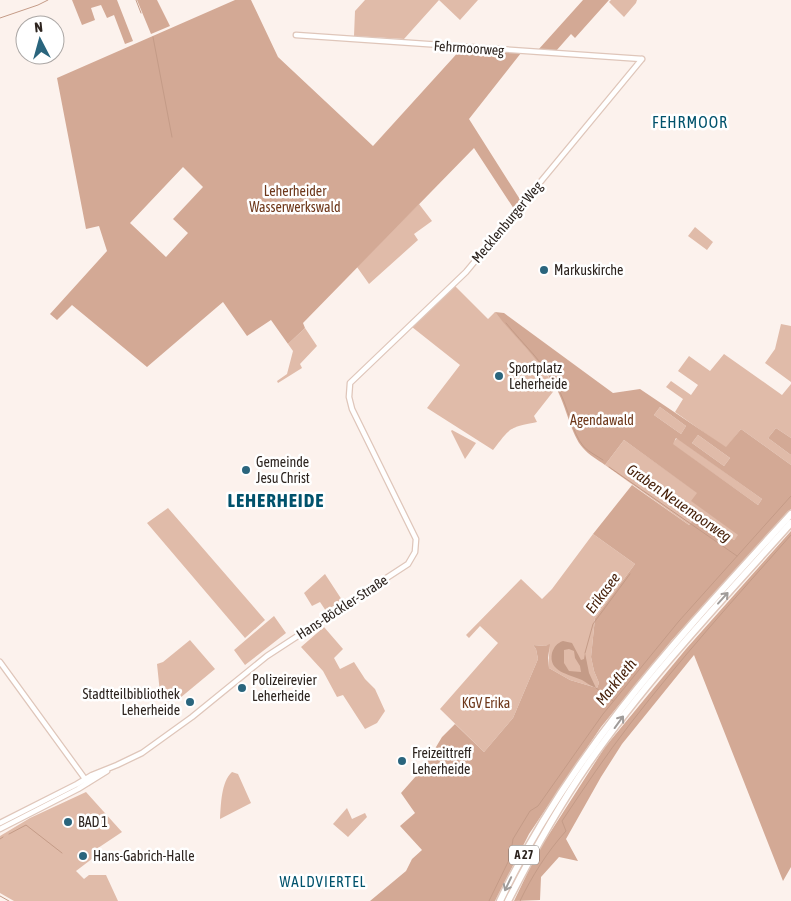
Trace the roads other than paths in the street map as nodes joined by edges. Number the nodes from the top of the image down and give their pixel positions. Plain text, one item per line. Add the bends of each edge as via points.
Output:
1 (296, 35) dead end
2 (642, 59) joint
3 (358, 373) junction
4 (350, 383) joint
5 (349, 396) junction
6 (791, 514) edge
7 (791, 523) edge
8 (0, 662) edge
9 (87, 781) junction
10 (0, 823) edge
11 (0, 829) edge
12 (500, 901) edge
13 (508, 901) edge

1 - 2 street, Fehrmoorweg
2 - 3 street, Mecklenburger Weg via 466,272
3 - 4 street, Mecklenburger Weg
3 - 5 street, Mecklenburger Weg
4 - 5 street, Hans-Böckler-Straße
5 - 9 street, Hans-Böckler-Straße via 352,409 414,533 416,542 412,558 402,568 267,656 158,742
6 -> 12 highway, A 27 via 690,625 622,707 547,815
13 -> 7 highway, A 27 via 552,819 629,709
8 - 9 street
9 - 10 street, Hans-Böckler-Straße
9 - 11 street, Hans-Böckler-Straße

